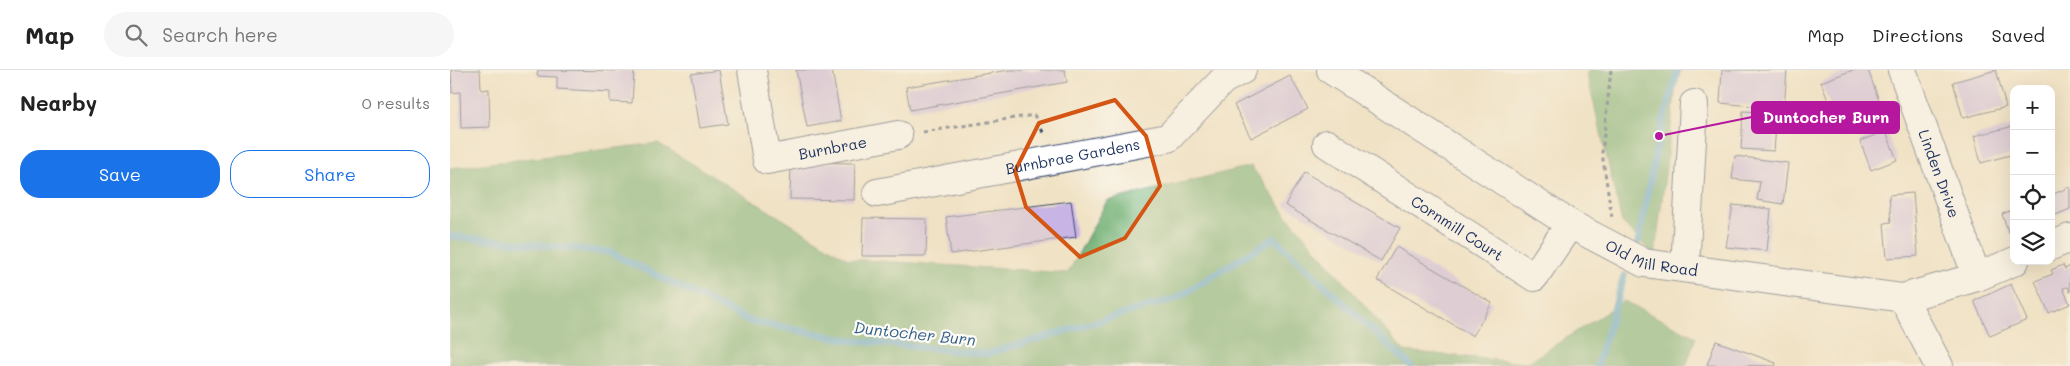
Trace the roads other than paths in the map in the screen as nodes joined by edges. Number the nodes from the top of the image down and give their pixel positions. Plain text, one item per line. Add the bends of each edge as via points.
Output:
1 (752, 70) edge
2 (1242, 70) edge
3 (1331, 70) edge
4 (1902, 70) edge
5 (1694, 104) dead end
6 (898, 135) road end
7 (1327, 144) dead end
8 (877, 193) dead end
9 (1570, 224) junction
10 (2070, 238) edge
11 (2055, 244) edge
12 (2010, 263) edge
13 (1685, 268) junction
14 (1977, 278) junction
15 (1903, 298) junction
16 (1938, 366) edge

1 - 6 street, Burnbrae via 767,160
2 - 8 street, Burnbrae Gardens via 1223,80 1168,138
3 - 9 street, Old Mill Road
4 - 14 street, Linden Drive
5 - 13 street
7 - 9 street, Cornmill Court via 1534,277
9 - 13 street, Old Mill Road via 1644,263
10 - 11 street
12 - 14 street, Old Mill Road
13 - 15 street, Old Mill Road
14 - 15 street, Old Mill Road
15 - 16 street

